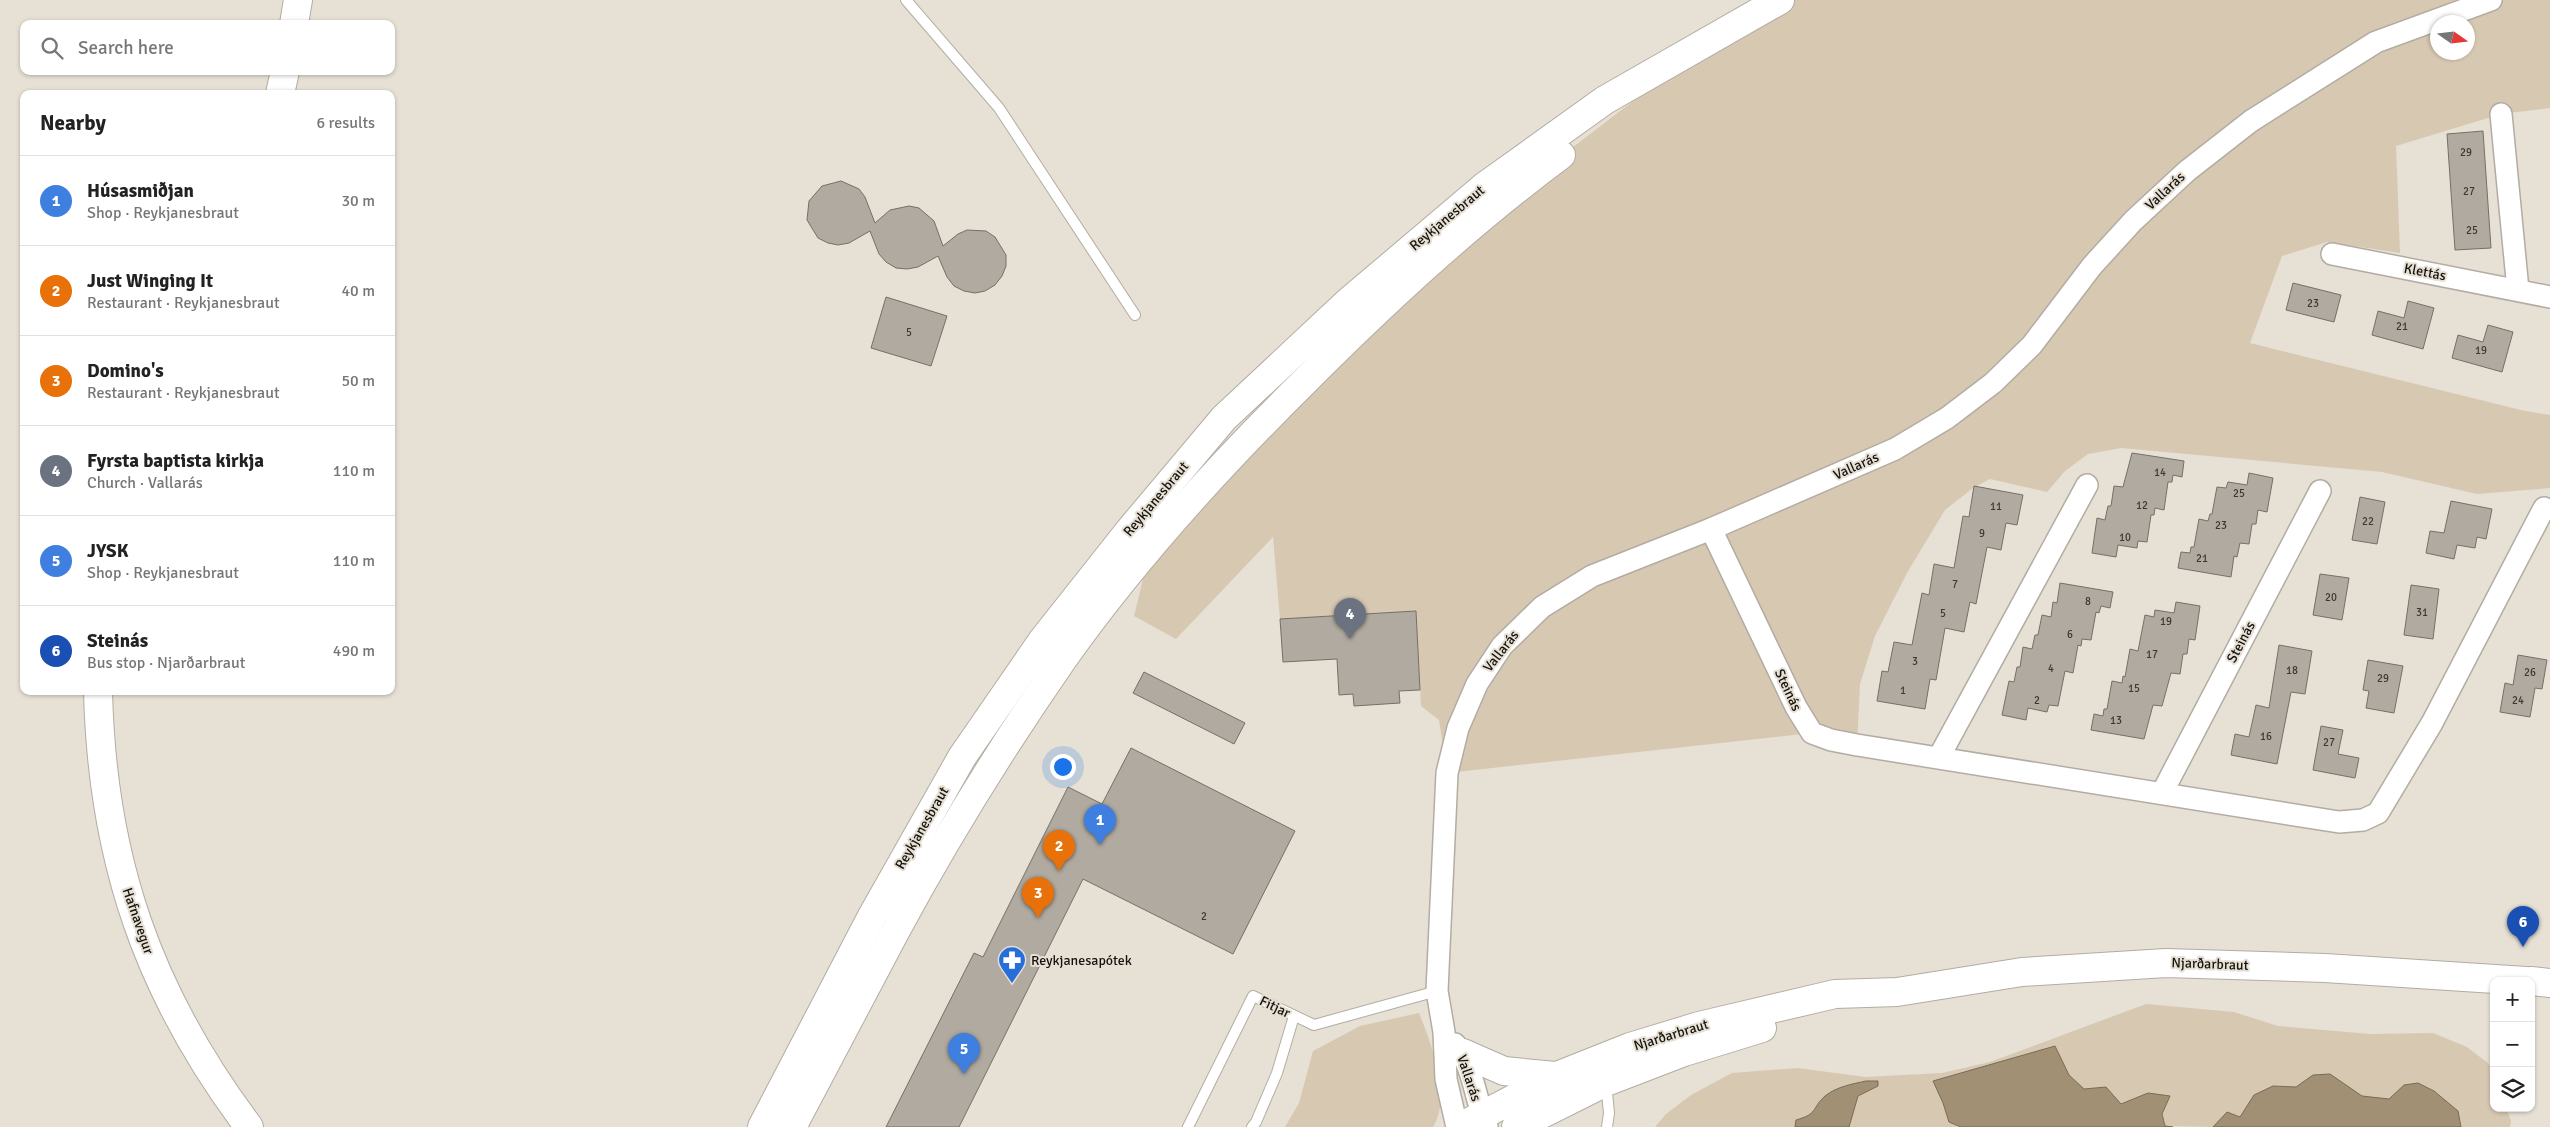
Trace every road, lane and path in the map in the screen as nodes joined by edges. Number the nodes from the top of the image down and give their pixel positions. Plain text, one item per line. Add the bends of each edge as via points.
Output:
1 (298, 0) edge
2 (906, 0) edge
3 (1780, 0) edge
4 (2491, 0) edge
5 (295, 20) edge
6 (1727, 29) junction
7 (284, 75) edge
8 (281, 90) edge
9 (2501, 114) dead end
10 (2332, 254) dead end
11 (2518, 290) junction
12 (2550, 297) edge
13 (1135, 315) dead end
14 (2087, 485) dead end
15 (2320, 491) dead end
16 (2544, 508) dead end
17 (1711, 529) junction
18 (98, 695) edge
19 (1939, 757) junction
20 (2162, 793) junction
21 (2490, 979) edge
22 (2535, 981) edge
23 (2550, 983) edge
24 (1437, 991) junction
25 (1896, 992) junction
26 (1294, 1016) junction
27 (1444, 1032) junction
28 (1463, 1053) junction
29 (1556, 1076) junction
30 (1606, 1082) junction
31 (1471, 1124) edge
32 (249, 1127) edge
33 (762, 1127) edge
34 (792, 1127) edge
35 (1188, 1127) edge
36 (1252, 1127) edge
37 (1516, 1127) edge
38 (1607, 1127) edge

1 - 5 main road
2 - 13 lane via 999,108
3 - 6 main road, Reykjanesbraut
4 - 17 street, Vallarás via 2376,42 2251,120 2187,171 2133,221 2092,266 2032,345 1993,383 1947,418 1895,448
6 - 33 main road, Reykjanesbraut via 1605,100 1485,186 1348,302 1224,418 1042,641 962,757 871,918
6 - 34 main road, Reykjanesbraut via 1483,215 1366,320 1258,427 1151,547 1065,658 988,773 896,929
7 - 8 main road
9 - 11 street
10 - 11 street, Klettás
11 - 12 street, Klettás
14 - 19 street
15 - 20 street, Steinás
16 - 20 street, Steinás via 2432,723 2378,813 2363,820 2339,822
17 - 19 street, Steinás via 1796,707 1812,732 1831,740
17 - 24 street, Vallarás via 1592,576 1562,593 1516,630 1477,684 1458,728 1447,773
18 - 32 main road, Hafnavegur via 105,792 131,904 162,984 182,1025 216,1084
19 - 20 street, Steinás
21 - 25 main road, Njarðarbraut via 2325,968 2166,963 2022,972
22 - 23 main road
24 - 26 lane, Fitjar via 1314,1025
24 - 27 street, Vallarás
25 - 29 main road, Njarðarbraut via 1835,994 1770,1008 1630,1047
25 - 30 main road, Njarðarbraut via 1684,1052
26 - 35 lane, Fitjar via 1252,996
26 - 36 lane via 1277,1073
27 - 28 street, Vallarás
27 - 31 street, Vallarás via 1446,1079
28 - 29 main road via 1504,1071
28 - 31 street, Vallarás
29 - 31 main road, Njarðarbraut
30 - 37 main road, Njarðarbraut
30 - 38 lane

